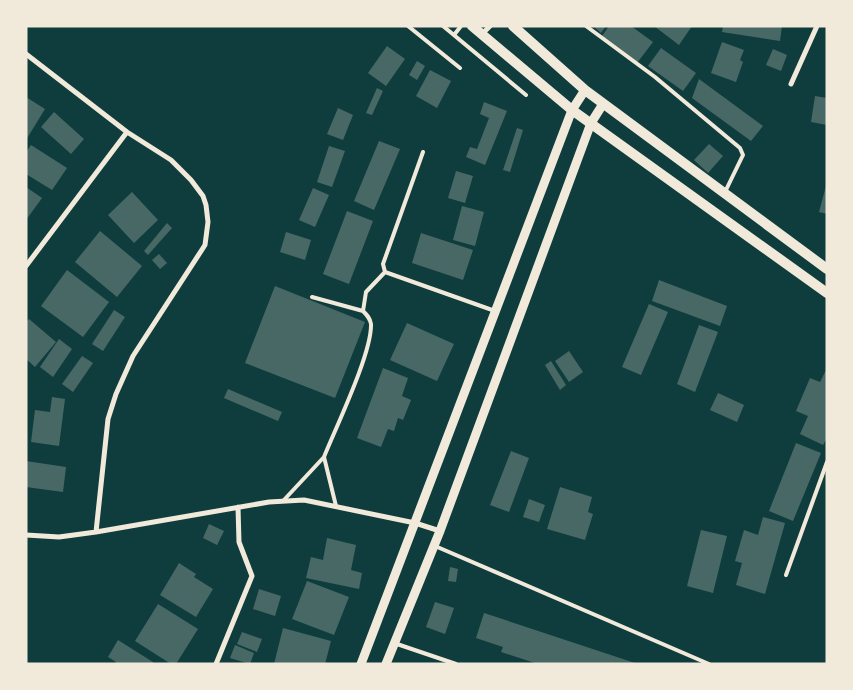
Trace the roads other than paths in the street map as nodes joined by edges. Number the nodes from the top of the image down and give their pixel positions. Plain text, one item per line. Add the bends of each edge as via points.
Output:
1 (408, 26) edge
2 (443, 26) edge
3 (461, 26) edge
4 (472, 26) edge
5 (490, 26) edge
6 (513, 26) edge
7 (586, 26) edge
8 (817, 26) edge
9 (454, 35) junction
10 (481, 35) junction
11 (26, 54) edge
12 (460, 68) dead end
13 (791, 84) dead end
14 (585, 90) junction
15 (526, 95) dead end
16 (603, 104) junction
17 (572, 110) junction
18 (591, 123) junction
19 (128, 132) junction
20 (423, 152) dead end
21 (724, 194) junction
22 (26, 266) edge
23 (827, 268) edge
24 (385, 272) junction
25 (827, 293) edge
26 (312, 297) dead end
27 (363, 311) junction
28 (495, 311) junction
29 (324, 457) junction
30 (827, 462) edge
31 (283, 501) junction
32 (336, 506) junction
33 (238, 507) junction
34 (415, 523) junction
35 (440, 531) junction
36 (96, 532) junction
37 (26, 535) edge
38 (434, 546) junction
39 (786, 575) dead end
40 (394, 643) junction
41 (216, 664) edge
42 (361, 664) edge
43 (386, 664) edge
44 (456, 664) edge
45 (708, 664) edge

1 - 12 lane
2 - 9 lane
3 - 9 lane
4 - 10 main road
5 - 10 street
6 - 14 main road
7 - 21 lane via 655,77 740,148 743,155 740,167
8 - 13 street
9 - 15 lane
10 - 17 main road
11 - 19 street
14 - 16 main road
14 - 17 street
16 - 18 street
16 - 21 main road
17 - 18 main road
17 - 28 street
18 - 25 main road
18 - 35 street
19 - 22 street
19 - 36 street via 171,160 191,180 203,196 208,222 205,245 132,356 116,394 108,419
20 - 24 lane via 383,264
21 - 23 main road
24 - 27 lane via 366,292
24 - 28 lane
26 - 27 lane
27 - 29 lane via 369,316 368,346
28 - 34 street
29 - 31 lane
29 - 32 lane
30 - 39 lane
31 - 32 street
31 - 33 street
32 - 34 street
33 - 36 street
33 - 41 street via 239,542 252,576
34 - 35 street
34 - 42 street
35 - 38 street
36 - 37 street via 59,537
38 - 40 street
38 - 45 lane
40 - 43 street
40 - 44 lane

